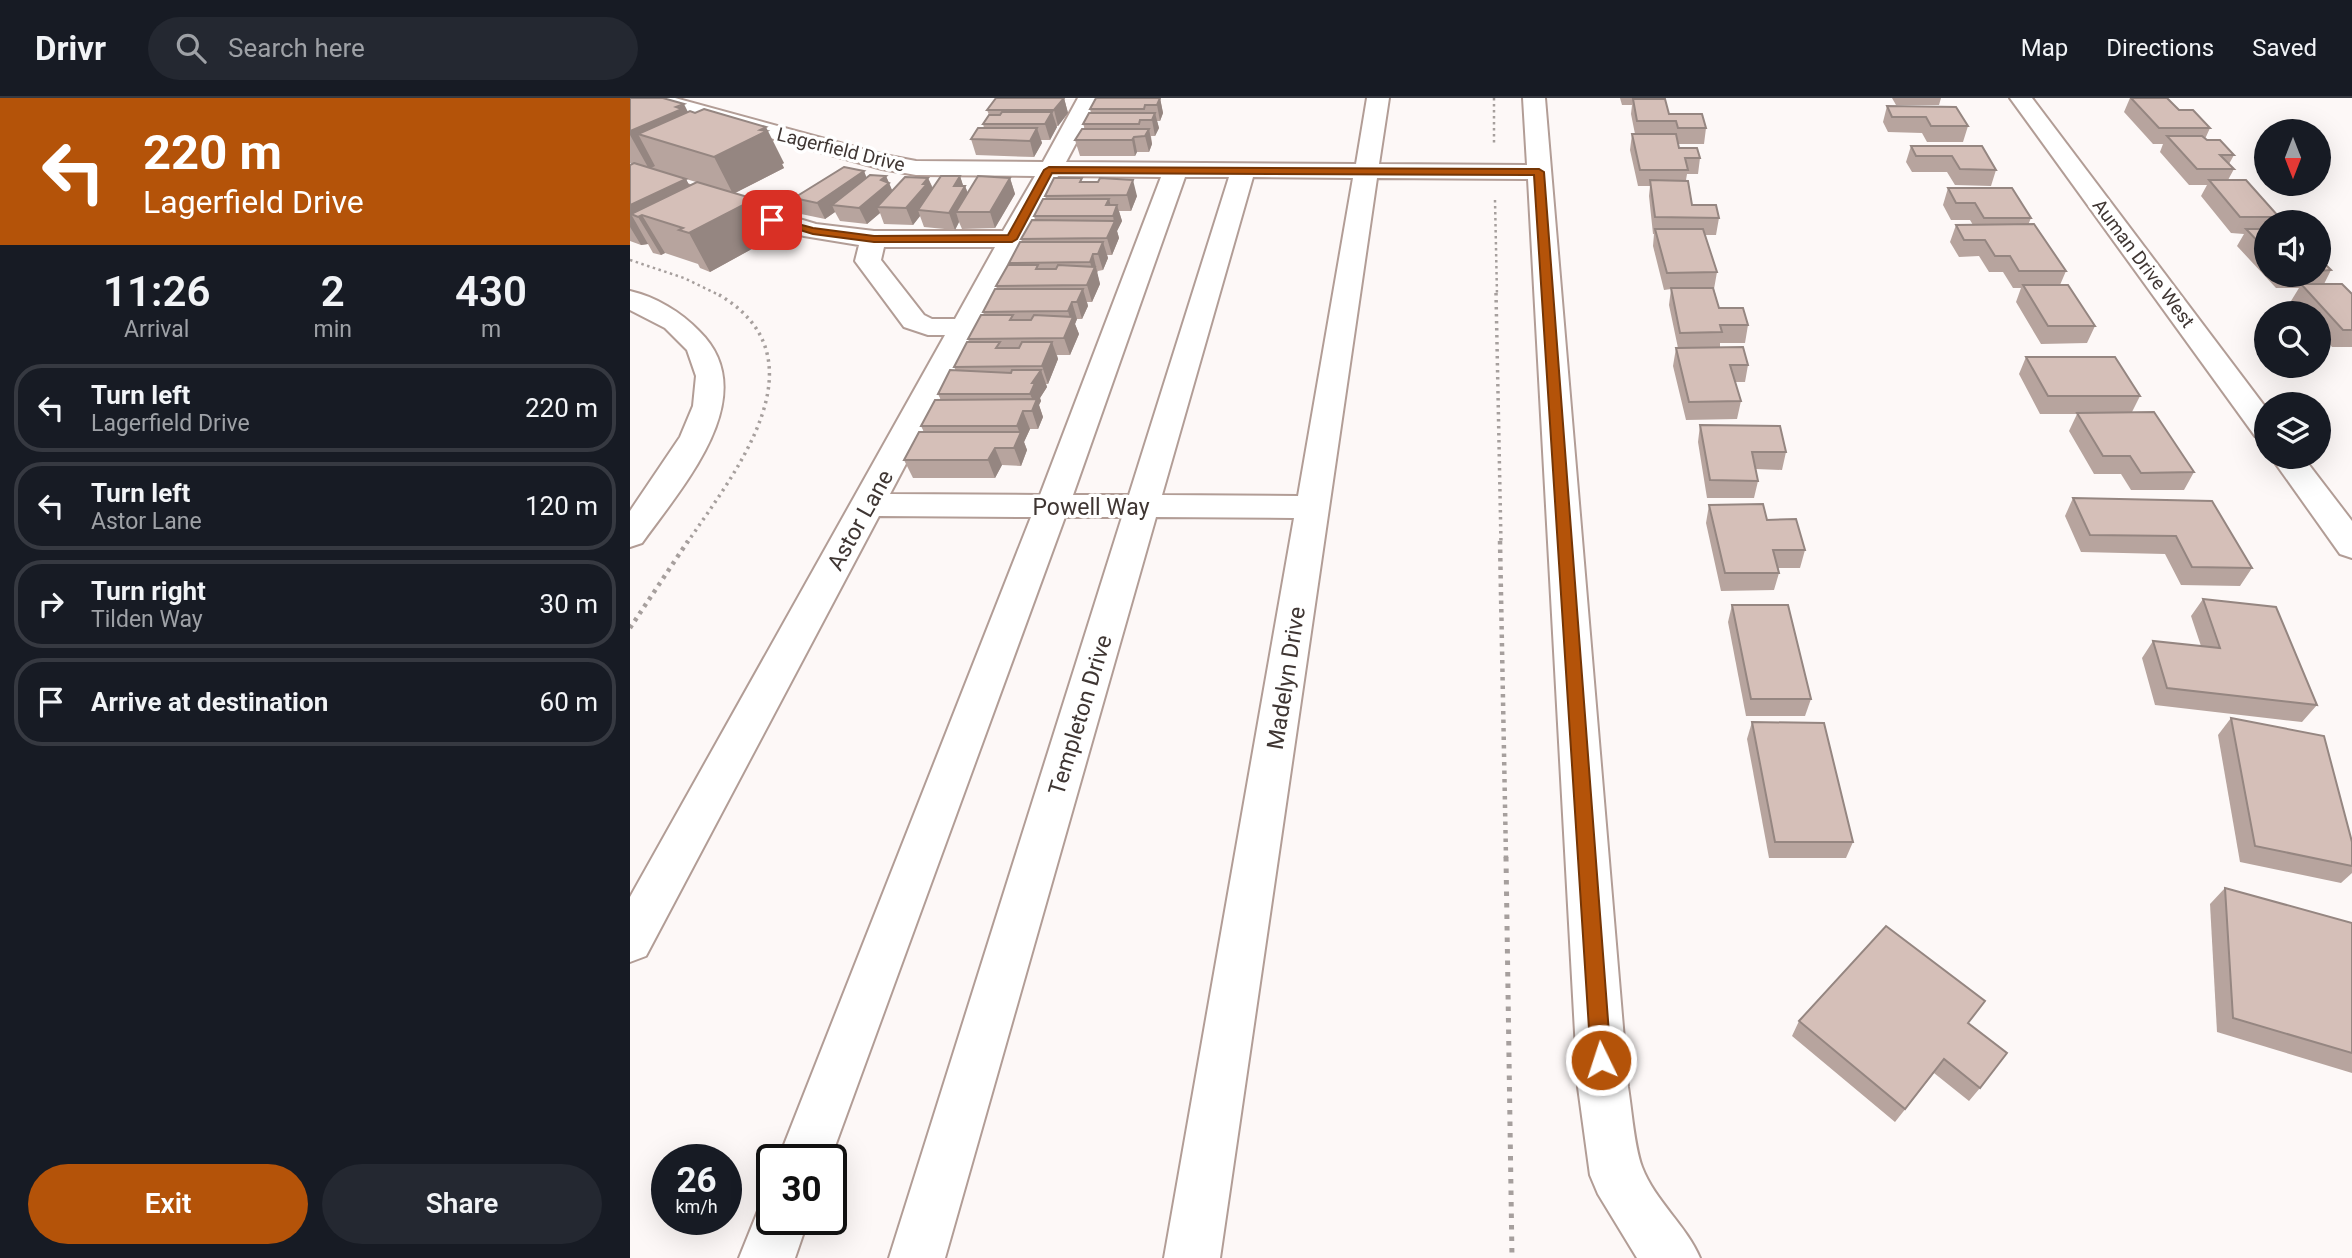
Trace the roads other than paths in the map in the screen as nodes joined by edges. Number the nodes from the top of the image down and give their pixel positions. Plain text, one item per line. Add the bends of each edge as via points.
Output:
1 (651, 98) edge
2 (722, 98) edge
3 (1089, 98) edge
4 (1378, 98) edge
5 (1534, 98) edge
6 (2021, 98) edge
7 (694, 111) junction
8 (1049, 170) junction
9 (1175, 171) junction
10 (1244, 171) junction
11 (1368, 171) junction
12 (1539, 172) junction
13 (630, 175) edge
14 (874, 239) junction
15 (1012, 239) junction
16 (630, 299) edge
17 (966, 327) junction
18 (2254, 413) edge
19 (2296, 469) edge
20 (868, 505) junction
21 (1052, 507) junction
22 (1143, 507) junction
23 (1314, 507) junction
24 (630, 535) edge
25 (2352, 546) edge
26 (630, 941) edge
27 (810, 1144) edge
28 (776, 1235) edge
29 (767, 1258) edge
30 (917, 1258) edge
31 (1192, 1258) edge
32 (1672, 1258) edge

1 - 7 street, Lagerfield Drive
2 - 7 street
3 - 8 street, Astor Lane
4 - 11 street, Madelyn Drive
5 - 12 street
6 - 18 street, Auman Drive West
7 - 8 street, Lagerfield Drive via 916,168
8 - 9 street, Lagerfield Drive
8 - 15 street, Astor Lane
9 - 10 street, Lagerfield Drive
9 - 21 street
10 - 11 street, Lagerfield Drive
10 - 22 street, Templeton Drive
11 - 12 street, Lagerfield Drive
11 - 23 street, Madelyn Drive
12 - 32 street via 1603,1087 1617,1175 1647,1227
13 - 14 street via 793,226
14 - 15 street
14 - 17 street via 868,261 914,321 928,327
15 - 17 street, Astor Lane
16 - 24 street via 665,314 688,331 708,359 712,380 704,420 690,448
17 - 20 street, Astor Lane
19 - 25 street
20 - 21 street, Powell Way
20 - 26 street, Astor Lane
21 - 22 street, Powell Way
21 - 27 street
22 - 23 street, Powell Way
22 - 30 street, Templeton Drive
23 - 31 street, Madelyn Drive
28 - 29 street

